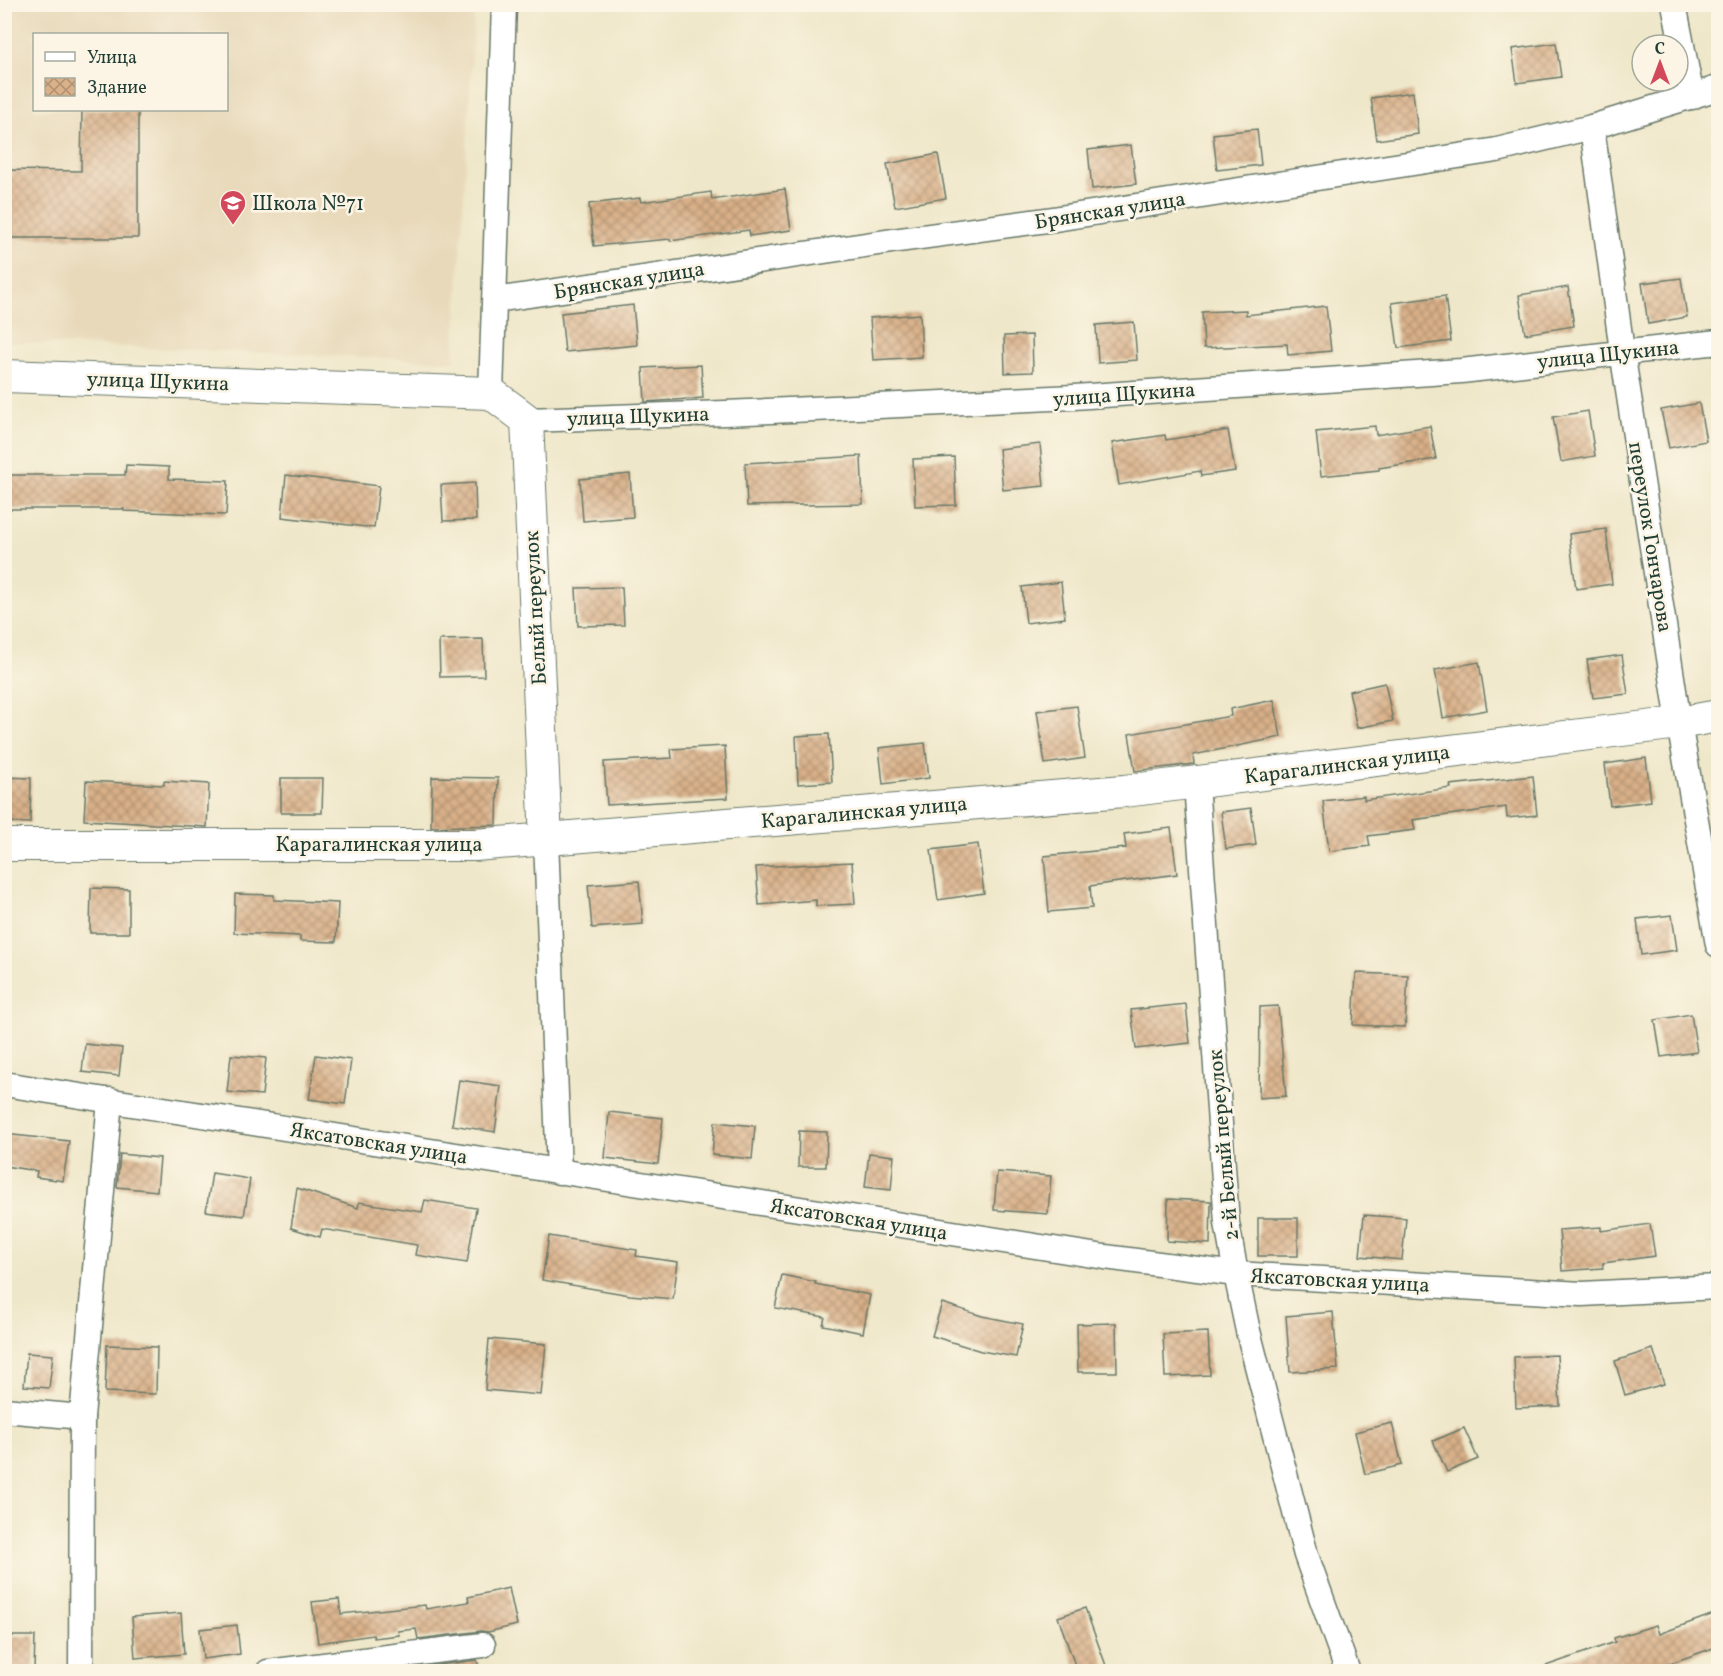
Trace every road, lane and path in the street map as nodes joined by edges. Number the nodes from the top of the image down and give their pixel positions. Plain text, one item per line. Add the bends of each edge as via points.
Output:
1 (504, 4) edge
2 (1674, 4) edge
3 (1719, 88) edge
4 (1692, 97) junction
5 (1593, 127) junction
6 (495, 300) junction
7 (1719, 342) edge
8 (1622, 351) junction
9 (4, 376) edge
10 (491, 393) junction
11 (527, 420) junction
12 (1719, 716) edge
13 (1680, 723) junction
14 (1196, 783) junction
15 (546, 840) junction
16 (4, 845) edge
17 (1719, 945) edge
18 (4, 1084) edge
19 (110, 1100) junction
20 (559, 1172) junction
21 (1236, 1274) junction
22 (1719, 1287) edge
23 (4, 1410) edge
24 (82, 1417) junction
25 (483, 1645) dead end
26 (81, 1671) edge
27 (268, 1671) edge
28 (1348, 1671) edge

1 - 6 street
2 - 4 street
3 - 4 street, Брянская улица
4 - 5 street, Брянская улица
5 - 6 street, Брянская улица via 1497,150
5 - 8 street, переулок Гончарова
6 - 10 street
7 - 8 street, улица Щукина
8 - 11 street, улица Щукина via 1461,371 1074,397
8 - 13 street, переулок Гончарова
9 - 10 street, улица Щукина
10 - 11 street
11 - 15 street, Белый переулок
12 - 13 street, Карагалинская улица
13 - 14 street, Карагалинская улица
13 - 17 street, переулок Гончарова
14 - 15 street, Карагалинская улица
14 - 21 street, 2-й Белый переулок via 1227,1223
15 - 16 street, Карагалинская улица via 475,845
15 - 20 street
18 - 19 street, Яксатовская улица
19 - 20 street, Яксатовская улица
19 - 24 street
20 - 21 street, Яксатовская улица
21 - 22 street, Яксатовская улица via 1582,1294
21 - 28 street, 2-й Белый переулок via 1305,1555
23 - 24 street
24 - 26 street
25 - 27 street

